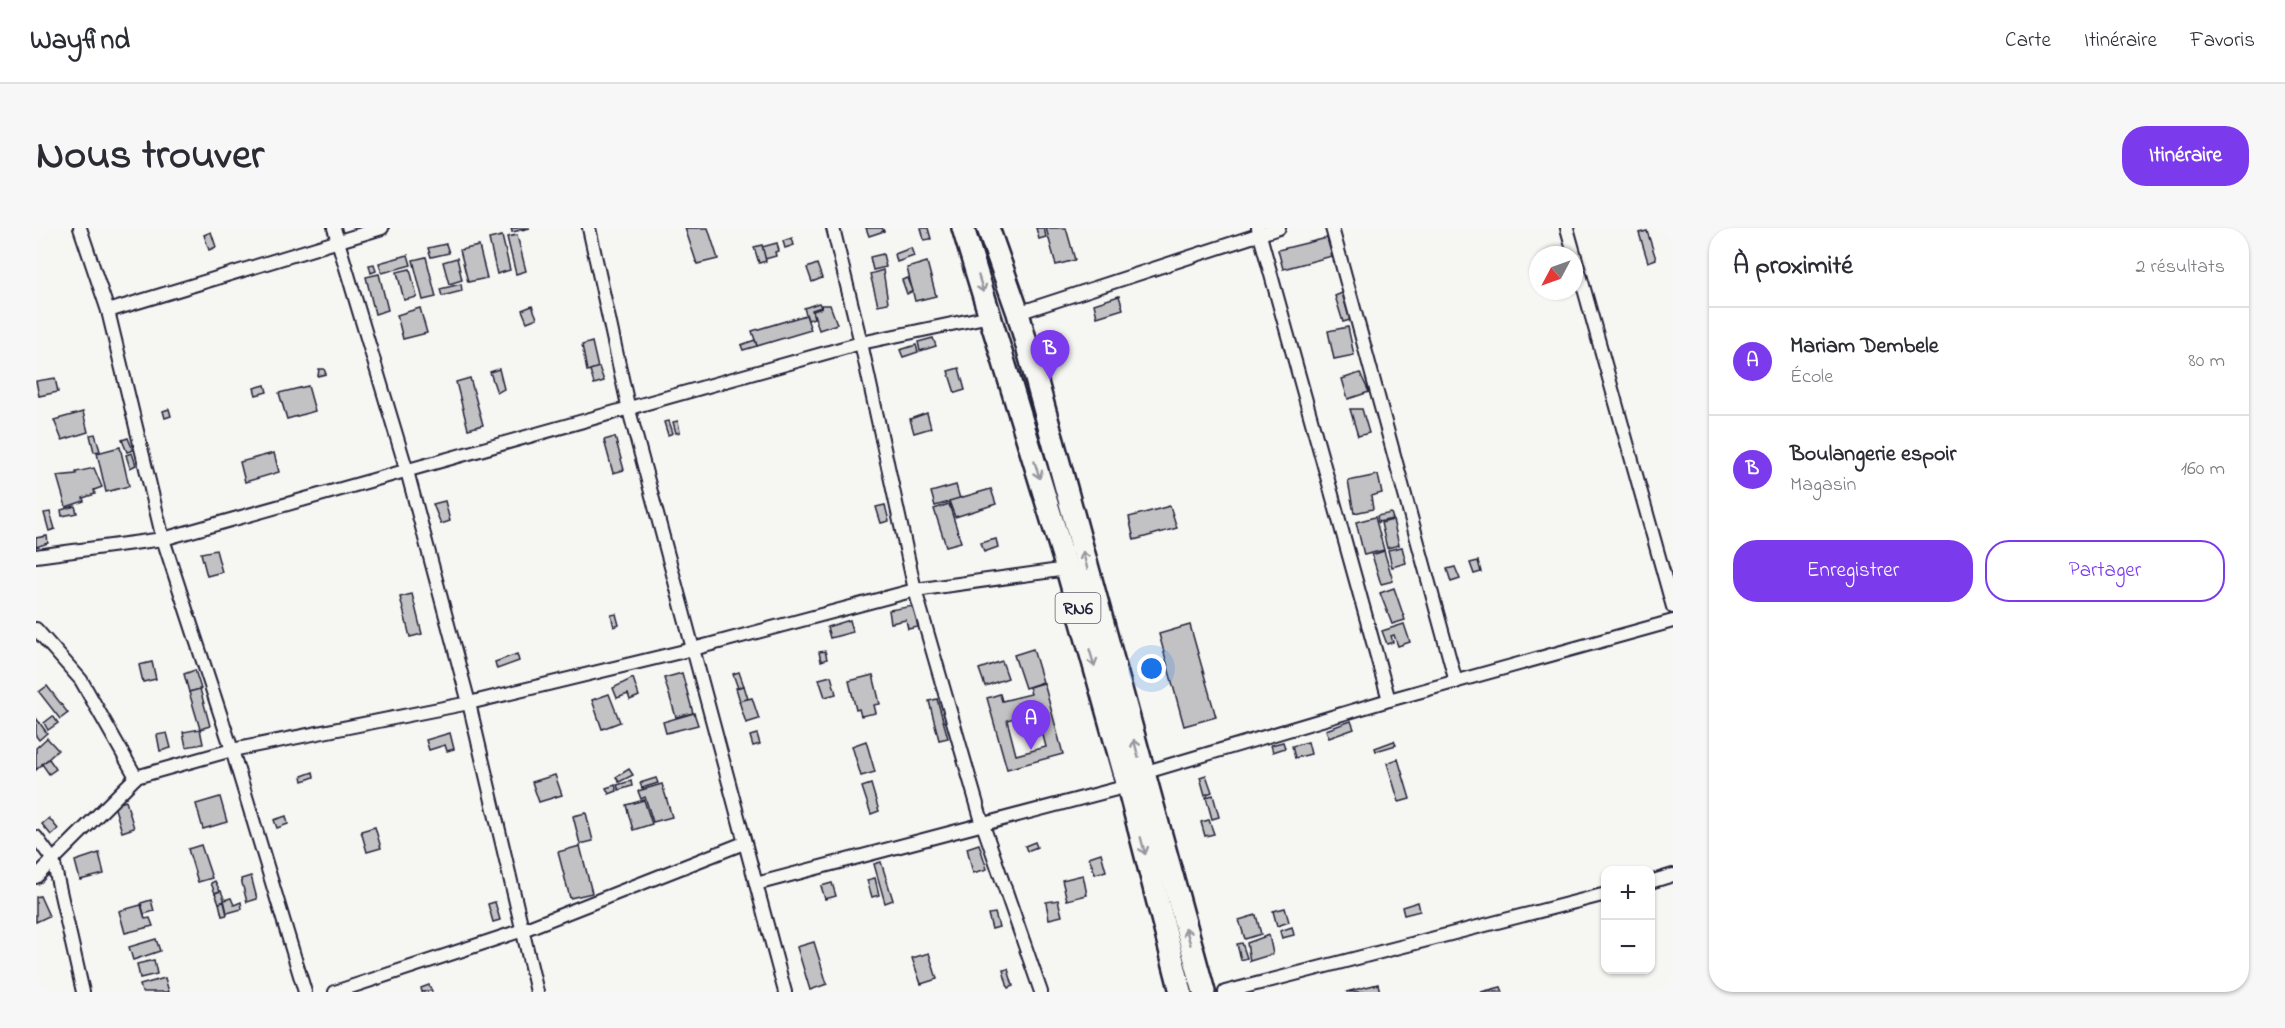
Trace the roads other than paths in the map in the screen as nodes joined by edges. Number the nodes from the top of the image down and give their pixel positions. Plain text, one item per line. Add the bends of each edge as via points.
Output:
1 (80, 228) edge
2 (382, 228) edge
3 (589, 228) edge
4 (832, 228) edge
5 (963, 228) edge
6 (988, 228) edge
7 (1279, 228) edge
8 (1332, 228) edge
9 (1567, 228) edge
10 (1259, 231) edge
11 (335, 234) edge
12 (108, 311) junction
13 (1018, 313) junction
14 (990, 316) junction
15 (861, 343) junction
16 (629, 410) junction
17 (407, 471) junction
18 (163, 539) junction
19 (36, 556) edge
20 (1067, 569) junction
21 (915, 590) junction
22 (1673, 607) edge
23 (1673, 621) edge
24 (36, 629) edge
25 (693, 649) junction
26 (1456, 682) junction
27 (1389, 700) junction
28 (470, 703) junction
29 (232, 750) junction
30 (136, 777) junction
31 (1135, 779) junction
32 (983, 825) junction
33 (36, 837) edge
34 (744, 843) junction
35 (53, 860) junction
36 (1673, 875) edge
37 (36, 878) edge
38 (1655, 880) edge
39 (756, 884) junction
40 (1601, 895) edge
41 (523, 930) junction
42 (83, 992) edge
43 (305, 992) edge
44 (335, 992) edge
45 (537, 992) edge
46 (785, 992) edge
47 (1041, 992) edge
48 (1181, 992) edge
49 (1204, 992) edge
50 (1225, 992) edge

1 - 12 street
2 - 11 street
3 - 16 street
4 - 15 street
5 -> 14 highway, RN6
6 - 13 highway, RN6
7 - 10 street
8 - 26 street
9 - 22 street
10 - 13 street
10 - 27 street
11 - 12 street
11 - 17 street
12 - 18 street
31 -> 13 highway, RN6
14 - 15 street
14 -> 20 highway, RN6
15 - 16 street
15 - 21 street
16 - 17 street
16 - 25 street
17 - 18 street
17 - 28 street
18 - 19 street
18 - 29 street
20 - 21 street
20 -> 31 highway, RN6
21 - 25 street
21 - 32 street
23 - 26 street
24 - 30 street via 81,680
25 - 28 street
25 - 34 street
26 - 27 street
27 - 31 street
28 - 29 street
28 - 41 street
29 - 30 street
29 - 43 street
30 - 35 street
31 - 32 street
31 -> 48 highway, RN6
49 -> 31 highway, RN6
32 - 39 street
32 - 47 street
33 - 35 street
34 - 39 street
34 - 41 street
35 - 37 street
35 - 42 street
36 - 38 street
39 - 46 street
40 - 50 street
41 - 44 street
41 - 45 street

